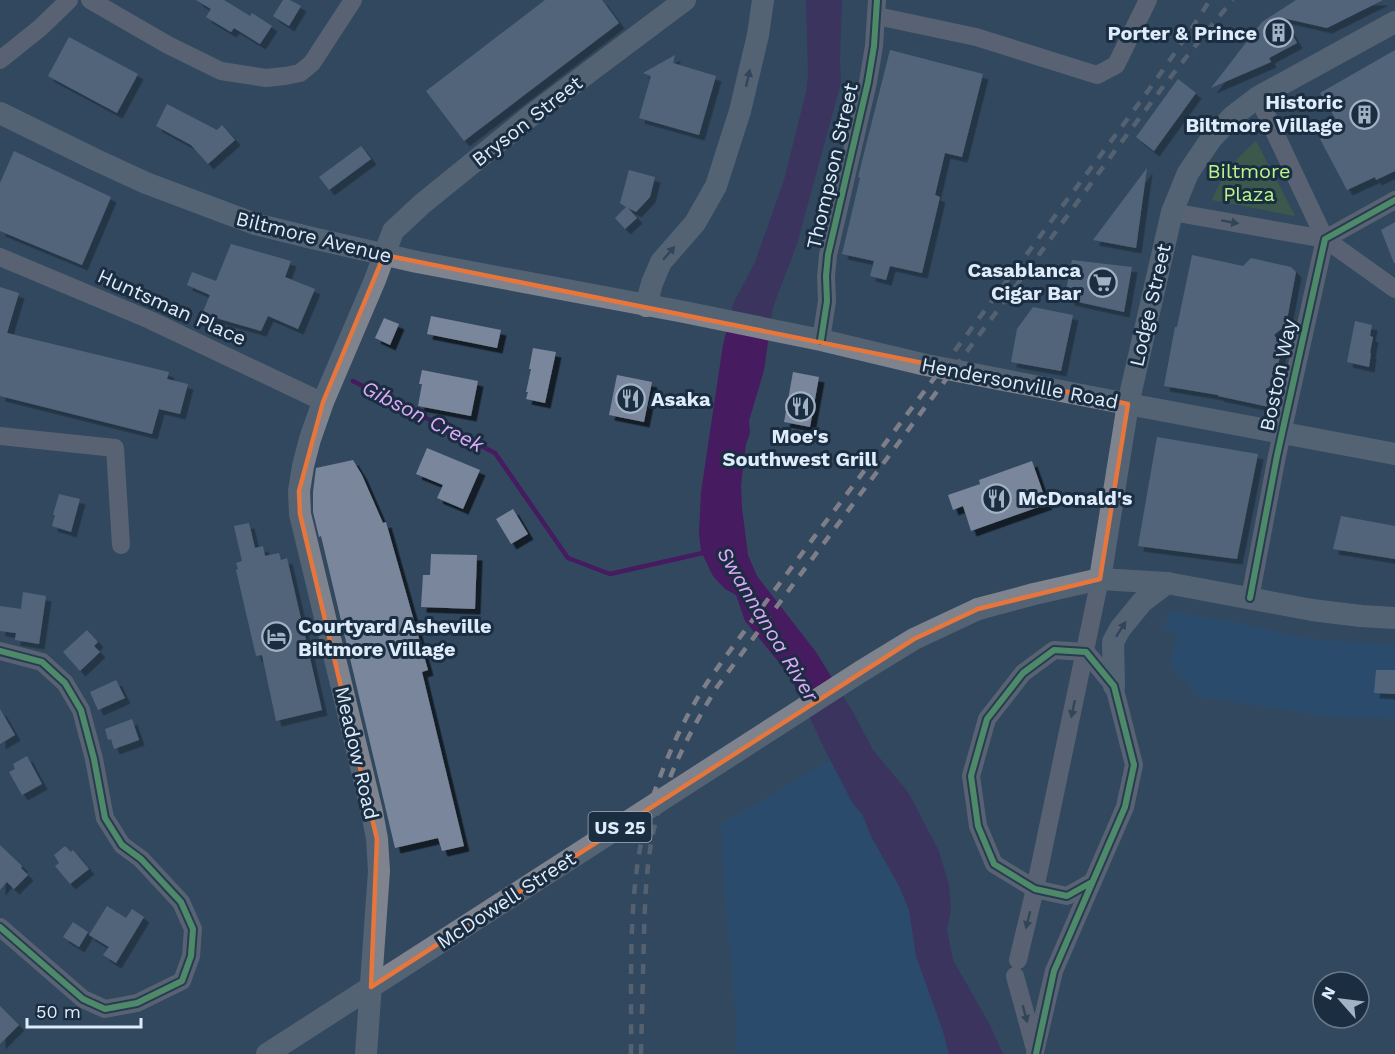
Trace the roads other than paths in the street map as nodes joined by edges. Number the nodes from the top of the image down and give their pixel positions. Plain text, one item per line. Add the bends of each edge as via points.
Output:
1 (69, 0) edge
2 (90, 0) edge
3 (353, 0) edge
4 (686, 0) edge
5 (763, 0) edge
6 (1148, 0) edge
7 (877, 8) edge
8 (1395, 22) edge
9 (0, 60) edge
10 (1257, 97) junction
11 (0, 113) edge
12 (1395, 200) edge
13 (1172, 212) junction
14 (1325, 239) junction
15 (384, 255) junction
16 (0, 257) edge
17 (1395, 289) edge
18 (646, 306) junction
19 (821, 340) junction
20 (323, 402) junction
21 (1128, 404) junction
22 (1282, 433) junction
23 (0, 436) edge
24 (1395, 454) edge
25 (121, 545) dead end
26 (1100, 579) junction
27 (1167, 584) junction
28 (1250, 598) junction
29 (1395, 618) edge
30 (0, 651) edge
31 (1086, 652) junction
32 (1114, 686) junction
33 (1092, 882) junction
34 (1035, 889) junction
35 (0, 927) edge
36 (1036, 1053) edge
37 (267, 1054) edge
38 (366, 1054) edge

1 - 9 street
2 - 3 street via 221,71 266,78 300,73 312,63
4 - 15 main road, Bryson Street via 533,114 422,204 393,231
18 -> 5 main road via 661,262 695,224 716,186 740,111
6 - 7 street via 1116,65 1097,75
7 - 19 street, Thompson Street via 868,82 828,255
8 - 10 main road, Lodge Street
10 - 13 main road, Lodge Street via 1211,139 1188,173
10 - 14 street
11 - 15 main road, Biltmore Avenue via 206,207 257,224
12 - 14 street
13 -> 14 street
13 - 21 main road, Lodge Street
14 - 17 street
14 - 22 street, Boston Way
15 - 18 main road, Biltmore Avenue
15 - 20 main road, Meadow Road
16 - 20 street, Huntsman Place via 150,320
18 - 19 main road, Hendersonville Road
19 - 21 main road, Hendersonville Road via 926,365
20 - 38 main road, Meadow Road via 303,466 300,514 377,839 377,911
21 - 22 main road, Hendersonville Road
21 - 26 main road, Lodge Street
22 - 24 main road, Hendersonville Road
22 - 28 street, Boston Way
23 - 25 street via 116,448
26 - 27 main road, US 25
26 - 31 street
26 - 37 main road, McDowell Street / US 25, bridge via 978,609 914,639
27 - 28 main road, US 25
32 -> 27 main road via 1113,642 1142,602
28 - 29 main road, US 25 via 1312,610
30 - 35 street via 42,662 65,683 81,710 105,818 122,844 181,902 193,929 191,956 182,981 137,1003 105,1009 83,999
31 - 32 street
31 -> 34 street
31 - 34 street via 1054,650 1023,673 987,719 971,776 978,826 994,864
32 - 33 street via 1134,765 1125,807
33 - 34 street via 1067,896
33 - 36 street via 1054,971
34 -> 36 street via 1016,968

